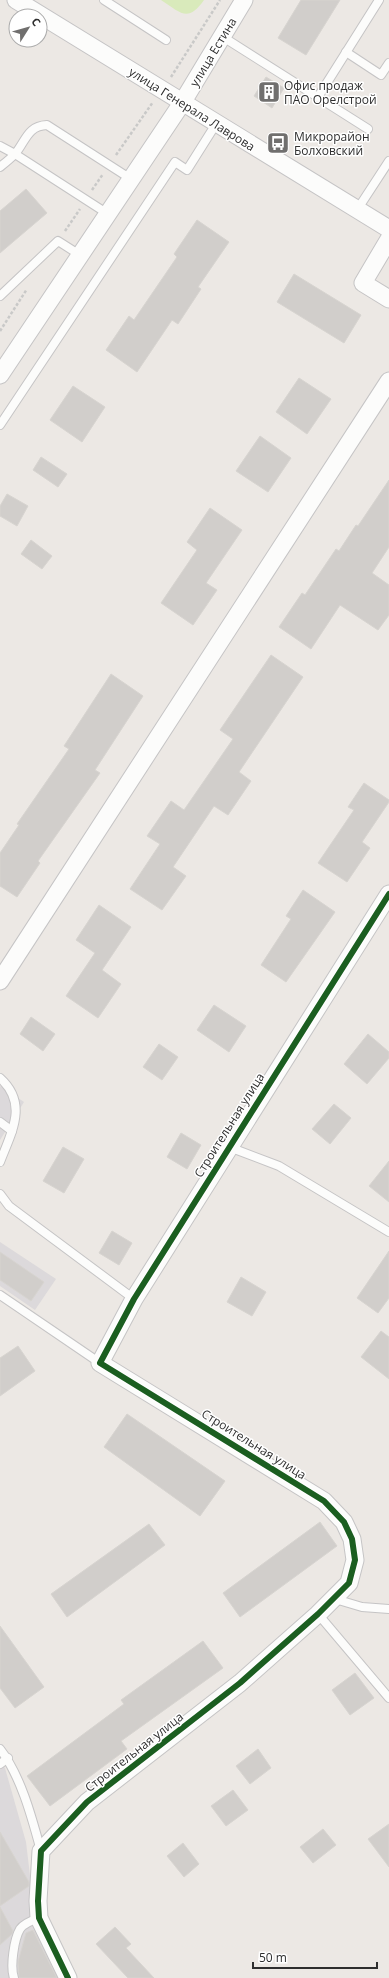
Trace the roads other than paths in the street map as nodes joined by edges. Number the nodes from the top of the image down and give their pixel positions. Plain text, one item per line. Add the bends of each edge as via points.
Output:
1 (16, 0) edge
2 (104, 0) edge
3 (244, 0) edge
4 (379, 0) edge
5 (223, 37) junction
6 (166, 40) dead end
7 (346, 52) junction
8 (389, 63) edge
9 (318, 96) junction
10 (182, 103) junction
11 (216, 124) junction
12 (368, 129) dead end
13 (0, 146) edge
14 (15, 154) junction
15 (389, 161) edge
16 (0, 167) edge
17 (131, 179) junction
18 (357, 210) junction
19 (108, 214) junction
20 (389, 229) edge
21 (389, 239) edge
22 (80, 255) junction
23 (0, 296) edge
24 (389, 299) edge
25 (0, 375) edge
26 (389, 381) edge
27 (0, 425) edge
28 (389, 894) edge
29 (0, 981) edge
30 (0, 1078) edge
31 (0, 1122) edge
32 (12, 1131) junction
33 (228, 1146) junction
34 (0, 1162) edge
35 (0, 1194) edge
36 (389, 1232) edge
37 (0, 1295) edge
38 (134, 1299) junction
39 (100, 1363) junction
40 (335, 1599) junction
41 (389, 1609) edge
42 (318, 1614) junction
43 (389, 1698) edge
44 (0, 1749) edge
45 (8, 1758) junction
46 (0, 1764) edge
47 (42, 1850) junction
48 (39, 1918) junction
49 (14, 1978) edge
50 (68, 1978) edge

1 - 10 street, улица Генерала Лаврова
2 - 6 lane
3 - 5 street, улица Естина
4 - 7 lane
5 - 9 lane
5 - 10 street, улица Естина
7 - 8 lane via 381,74
7 - 9 lane
9 - 12 lane
10 - 11 street, улица Генерала Лаврова
10 - 17 street, улица Естина
11 - 18 street, улица Генерала Лаврова
11 - 27 lane via 188,170 175,162
13 - 14 lane
14 - 16 lane
14 - 17 lane via 31,130 38,125 47,125
14 - 19 lane
15 - 18 lane
17 - 19 street, улица Естина
18 - 20 street, улица Генерала Лаврова
19 - 22 street, улица Естина
21 - 24 street via 363,283
22 - 23 lane via 58,241
22 - 25 street, улица Естина
26 - 29 street
28 - 33 street, Строительная улица
30 - 32 lane via 15,1100 17,1118
31 - 32 lane
32 - 34 lane
33 - 36 lane via 279,1166
33 - 38 street, Строительная улица
35 - 38 lane via 9,1206
37 - 39 lane
38 - 39 street, Строительная улица
39 - 40 street, Строительная улица via 324,1501 344,1522 352,1539 355,1560 350,1583
40 - 41 lane via 362,1607
40 - 42 street, Строительная улица
42 - 43 lane
42 - 47 street, Строительная улица via 240,1683 88,1802
44 - 45 lane
45 - 46 lane
45 - 47 lane via 29,1808
47 - 48 street
48 - 49 lane via 20,1928 14,1951
48 - 50 street

